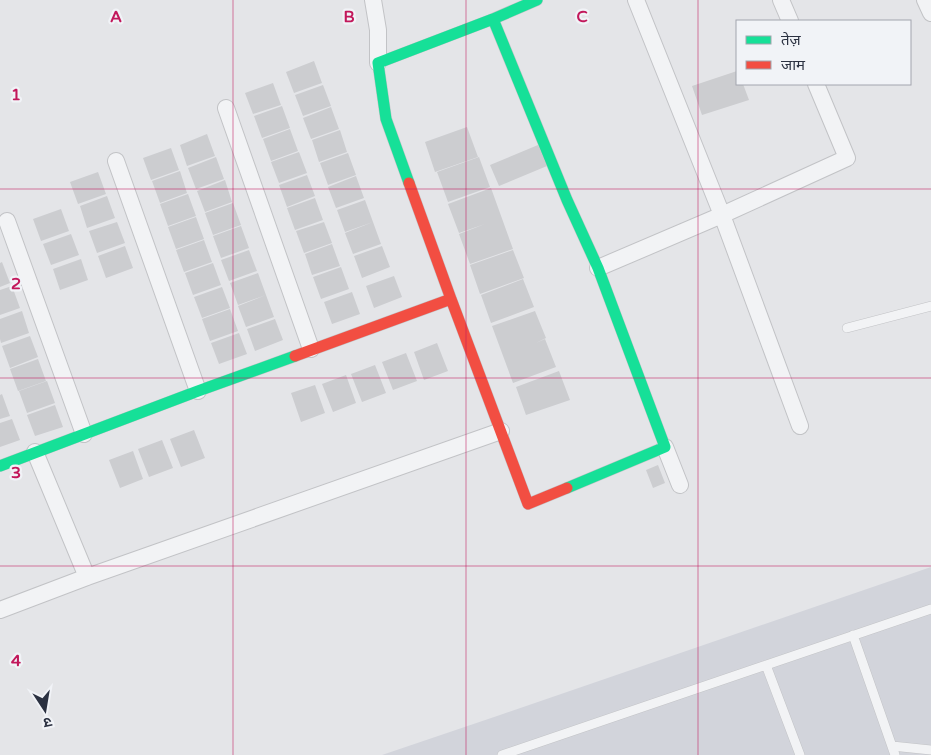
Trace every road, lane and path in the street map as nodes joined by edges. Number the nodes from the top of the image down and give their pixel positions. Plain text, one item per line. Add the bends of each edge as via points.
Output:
1 (373, 0) edge
2 (537, 0) edge
3 (636, 0) edge
4 (781, 0) edge
5 (925, 0) edge
6 (931, 13) edge
7 (493, 19) junction
8 (790, 20) edge
9 (378, 63) junction
10 (816, 85) edge
11 (226, 108) dead end
12 (116, 161) dead end
13 (722, 214) junction
14 (7, 220) dead end
15 (598, 268) junction
16 (451, 299) junction
17 (931, 306) edge
18 (848, 328) dead end
19 (312, 349) junction
20 (198, 391) junction
21 (800, 426) dead end
22 (501, 431) junction
23 (84, 434) junction
24 (665, 447) junction
25 (35, 452) junction
26 (0, 466) edge
27 (680, 485) dead end
28 (87, 577) junction
29 (931, 609) edge
30 (0, 610) edge
31 (853, 635) junction
32 (766, 665) junction
33 (931, 750) edge
34 (894, 751) edge
35 (502, 755) edge
36 (800, 755) edge

1 - 9 street via 378,30
2 - 7 street
3 - 13 street
4 - 8 street
5 - 6 street
7 - 9 street
7 - 15 street
9 - 16 street via 386,119
10 - 13 street via 847,158
11 - 19 street
12 - 20 street
13 - 15 street
13 - 21 street
14 - 23 street
15 - 24 street
16 - 19 street
16 - 22 street
17 - 18 lane
19 - 20 street
20 - 23 street
22 - 24 street via 528,504
22 - 28 street
23 - 25 street
24 - 27 street
25 - 26 street
25 - 28 street
28 - 30 street
29 - 31 lane
31 - 32 lane
31 - 34 lane
32 - 35 lane
32 - 36 lane
33 - 34 lane

